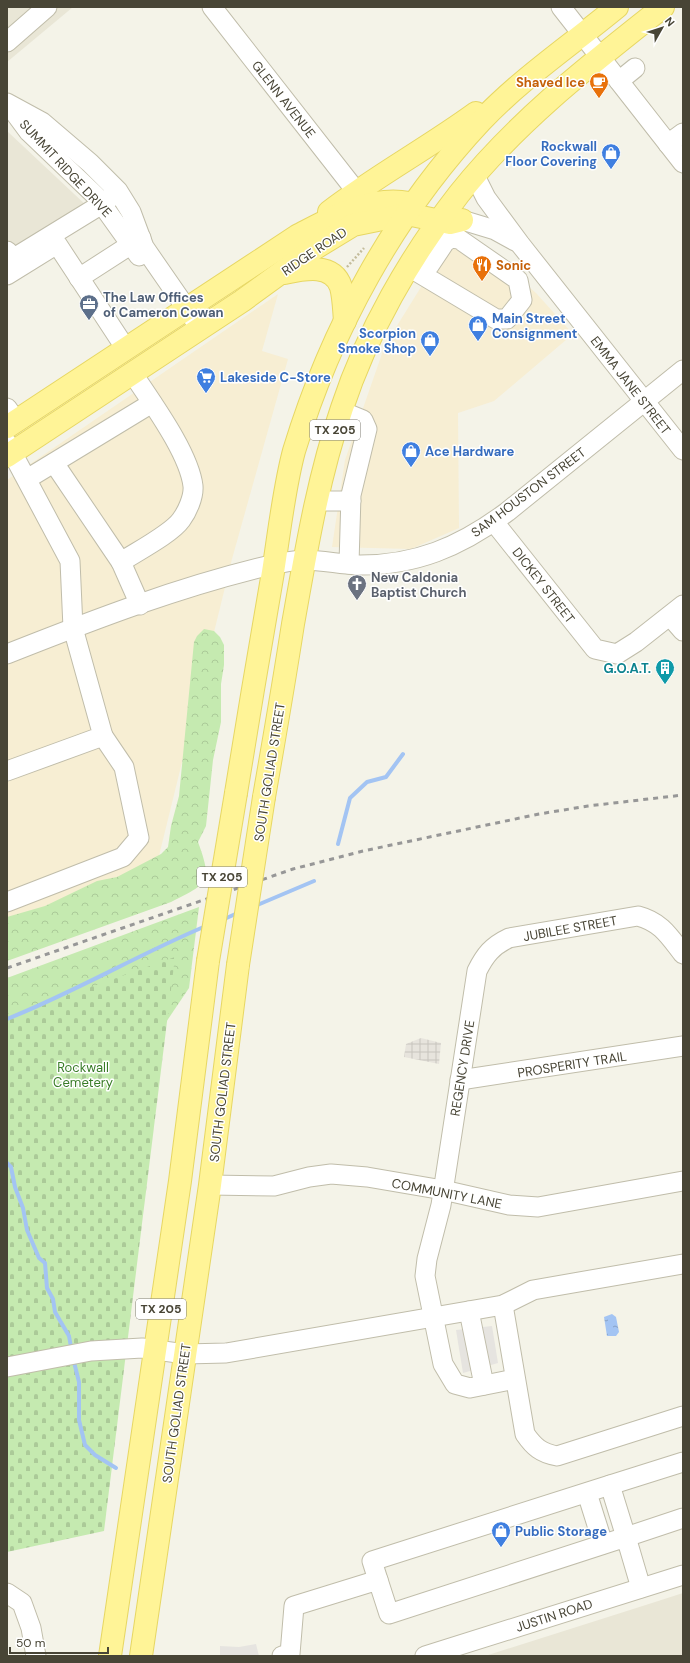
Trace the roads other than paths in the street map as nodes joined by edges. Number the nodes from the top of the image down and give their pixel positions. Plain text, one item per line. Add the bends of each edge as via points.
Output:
1 (47, 7) edge
2 (212, 7) edge
3 (561, 7) edge
4 (617, 7) edge
5 (663, 7) edge
6 (583, 35) junction
7 (7, 42) edge
8 (601, 57) junction
9 (636, 68) dead end
10 (523, 80) junction
11 (620, 81) junction
12 (7, 102) edge
13 (676, 139) edge
14 (683, 163) edge
15 (476, 176) junction
16 (118, 191) junction
17 (356, 191) junction
18 (102, 204) junction
19 (410, 209) junction
20 (450, 218) junction
21 (297, 236) junction
22 (136, 241) junction
23 (520, 244) junction
24 (7, 251) edge
25 (412, 263) junction
26 (535, 263) junction
27 (279, 274) junction
28 (7, 275) edge
29 (79, 278) junction
30 (518, 280) junction
31 (182, 312) junction
32 (345, 321) junction
33 (194, 331) junction
34 (126, 348) junction
35 (683, 370) edge
36 (133, 374) junction
37 (644, 402) junction
38 (152, 403) junction
39 (341, 411) junction
40 (10, 419) edge
41 (9, 450) edge
42 (683, 450) edge
43 (54, 463) junction
44 (27, 479) junction
45 (316, 501) junction
46 (351, 501) junction
47 (494, 522) junction
48 (304, 560) junction
49 (121, 562) junction
50 (349, 564) junction
51 (274, 565) junction
52 (140, 605) junction
53 (676, 610) edge
54 (73, 628) junction
55 (683, 632) edge
56 (7, 654) edge
57 (103, 736) junction
58 (7, 771) edge
59 (7, 902) edge
60 (491, 949) joint
61 (683, 954) edge
62 (683, 1046) edge
63 (460, 1080) junction
64 (683, 1181) edge
65 (210, 1185) junction
66 (443, 1190) junction
67 (683, 1264) edge
68 (503, 1305) junction
69 (470, 1311) junction
70 (433, 1318) junction
71 (155, 1349) junction
72 (185, 1354) junction
73 (7, 1367) edge
74 (515, 1380) junction
75 (484, 1385) junction
76 (683, 1416) edge
77 (683, 1462) edge
78 (610, 1485) junction
79 (587, 1493) junction
80 (683, 1518) edge
81 (626, 1537) junction
82 (603, 1544) junction
83 (683, 1575) edge
84 (378, 1580) junction
85 (641, 1588) junction
86 (7, 1593) edge
87 (36, 1656) edge
88 (110, 1656) edge
89 (141, 1656) edge
90 (282, 1656) edge
91 (425, 1656) edge

1 - 7 street
2 - 17 street, GLENN AVENUE
3 - 6 street
4 - 6 main road, TX 205
5 - 8 main road, SOUTH GOLIAD STREET / TX 205
6 - 8 street
6 - 10 main road, TX 205
8 - 11 street
8 - 15 main road, SOUTH GOLIAD STREET / TX 205 via 526,121
9 - 11 street
10 - 17 main road via 442,138
10 - 19 main road, TX 205 via 451,155
11 - 13 street
12 - 16 street, SUMMIT RIDGE DRIVE via 42,122
12 - 18 street, SUMMIT RIDGE DRIVE via 29,132
13 - 14 street
15 - 20 main road, SOUTH GOLIAD STREET / TX 205
15 - 23 street, EMMA JANE STREET via 486,198
16 - 18 street
16 - 22 street, SUMMIT RIDGE DRIVE via 131,212
17 - 21 main road
18 - 22 street, SUMMIT RIDGE DRIVE
18 - 24 street via 14,258
19 - 20 main road, RIDGE ROAD
19 - 21 main road, RIDGE ROAD via 399,201 374,204 340,213
19 - 27 main road, RIDGE ROAD via 354,225 312,250
19 - 32 main road, TX 205 via 377,260
20 - 23 street, EMMA JANE STREET via 495,230
20 - 25 main road, SOUTH GOLIAD STREET / TX 205
21 - 31 main road, RIDGE ROAD
22 - 29 street
22 - 31 street, SUMMIT RIDGE DRIVE via 144,247
23 - 26 street, EMMA JANE STREET
25 - 30 street via 429,266 445,242 451,238 459,240
25 - 30 street via 496,319 507,319 522,300
25 - 39 main road, SOUTH GOLIAD STREET / TX 205 via 369,341
26 - 30 street
26 - 37 street, EMMA JANE STREET
27 - 32 main road via 310,268 322,270 334,277 341,287
27 - 33 main road, RIDGE ROAD
28 - 29 street via 56,244
29 - 34 street
31 - 33 street, SUMMIT RIDGE DRIVE
31 - 34 main road, RIDGE ROAD
32 - 51 main road, TX 205 via 328,358 294,454
33 - 36 main road, RIDGE ROAD
34 - 40 main road, RIDGE ROAD
35 - 37 street, SAM HOUSTON STREET
36 - 38 street
36 - 41 main road, RIDGE ROAD
37 - 42 street, EMMA JANE STREET
37 - 47 street, SAM HOUSTON STREET
38 - 43 street
38 - 49 street via 187,460 193,487 192,498 181,520 173,528
39 - 45 main road, SOUTH GOLIAD STREET / TX 205
39 - 46 street via 363,420 367,429
41 - 44 street
43 - 44 street
43 - 49 street
44 - 54 street via 70,561
45 - 46 street
45 - 48 main road, SOUTH GOLIAD STREET / TX 205
46 - 50 street
47 - 50 street, SAM HOUSTON STREET via 448,548 421,558
47 - 53 street, DICKEY STREET via 594,648 617,654
48 - 50 street, SAM HOUSTON STREET
48 - 51 street, SAM HOUSTON STREET
48 - 65 main road, SOUTH GOLIAD STREET / TX 205, bridge via 238,965
49 - 52 street
51 - 52 street, SAM HOUSTON STREET via 212,580
51 - 71 main road, TX 205, bridge via 208,960 180,1181
52 - 54 street, SAM HOUSTON STREET
53 - 55 street
54 - 56 street, SAM HOUSTON STREET
54 - 57 street
57 - 58 street
57 - 59 street via 124,767 139,838 123,857
60 - 61 street, JUBILEE STREET via 509,938 638,916 652,919
60 - 63 street, REGENCY DRIVE via 477,971
62 - 63 street, PROSPERITY TRAIL
63 - 66 street, REGENCY DRIVE
64 - 66 street, COMMUNITY LANE via 538,1207 509,1205
65 - 66 street, COMMUNITY LANE via 274,1186 309,1176 331,1174 367,1177
65 - 72 main road, SOUTH GOLIAD STREET / TX 205
66 - 70 street, REGENCY DRIVE via 426,1259 425,1276
67 - 68 street via 533,1290
68 - 69 street
68 - 74 street
69 - 70 street
69 - 75 street
70 - 72 street via 226,1353
70 - 75 street, REGENCY DRIVE via 443,1364 455,1384 470,1388
71 - 72 street
71 - 73 street via 91,1351
71 - 88 main road, TX 205
72 - 89 main road, SOUTH GOLIAD STREET / TX 205
74 - 75 street, REGENCY DRIVE
74 - 76 street via 525,1434 537,1450 546,1454 557,1456
77 - 78 street
78 - 79 street
78 - 81 street
79 - 82 street
79 - 84 street via 372,1561
80 - 81 street
81 - 82 street
81 - 85 street
82 - 84 street via 390,1614
83 - 85 street, JUSTIN ROAD
84 - 90 street via 294,1606 290,1654
85 - 91 street, JUSTIN ROAD
86 - 87 street via 22,1603 31,1628

